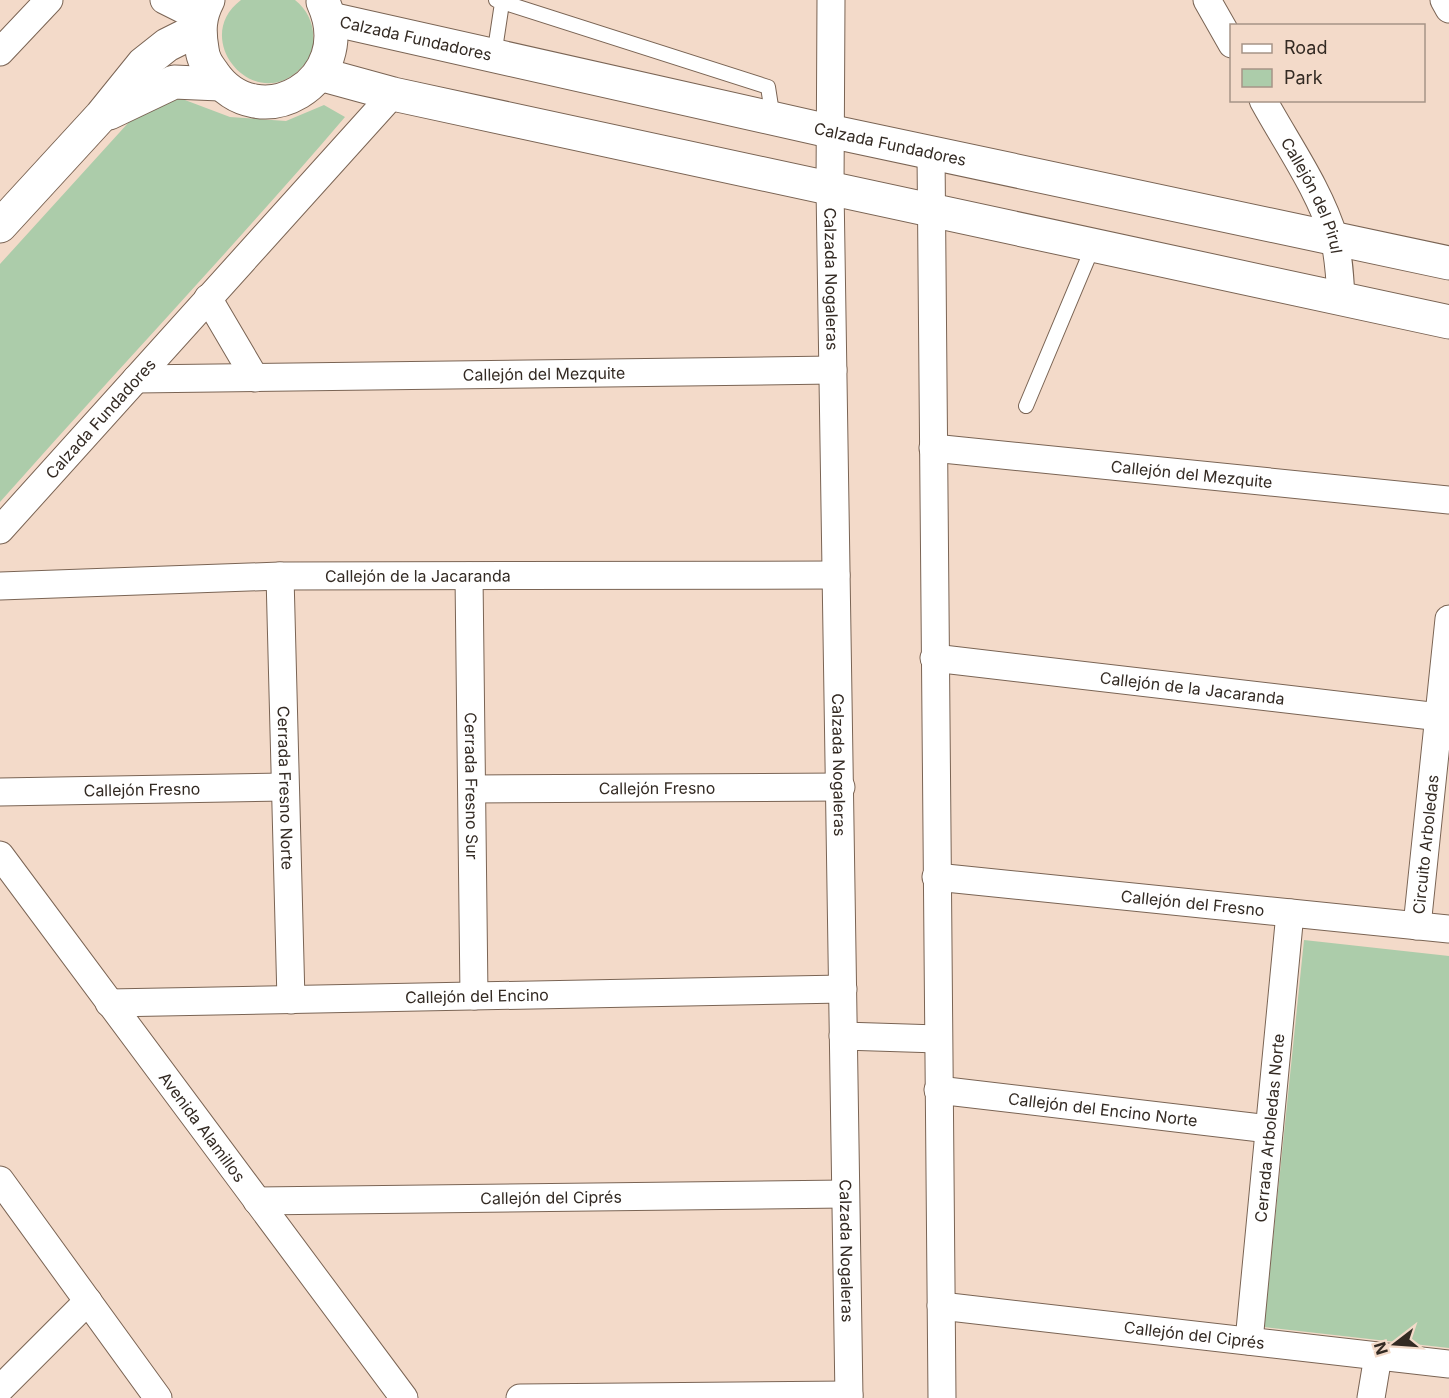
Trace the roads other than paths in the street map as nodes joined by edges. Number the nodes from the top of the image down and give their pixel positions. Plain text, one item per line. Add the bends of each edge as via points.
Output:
1 (49, 0) edge
2 (164, 0) edge
3 (831, 0) edge
4 (1207, 0) edge
5 (1444, 0) edge
6 (499, 2) edge
7 (1449, 9) edge
8 (327, 10) edge
9 (202, 16) edge
10 (1230, 40) edge
11 (0, 52) edge
12 (494, 56) junction
13 (320, 74) junction
14 (220, 84) junction
15 (393, 94) junction
16 (1264, 102) edge
17 (101, 116) junction
18 (773, 118) junction
19 (829, 131) junction
20 (931, 153) junction
21 (830, 188) junction
22 (931, 209) junction
23 (0, 226) edge
24 (1333, 237) junction
25 (1094, 244) junction
26 (1449, 263) edge
27 (208, 298) junction
28 (1341, 298) junction
29 (1449, 322) edge
30 (833, 370) junction
31 (255, 378) junction
32 (136, 379) junction
33 (1026, 406) dead end
34 (933, 448) junction
35 (1449, 500) edge
36 (0, 530) edge
37 (836, 574) junction
38 (280, 576) junction
39 (469, 576) junction
40 (0, 586) edge
41 (1449, 619) edge
42 (934, 658) junction
43 (1444, 718) edge
44 (284, 787) junction
45 (841, 787) junction
46 (473, 789) junction
47 (0, 792) edge
48 (0, 855) edge
49 (936, 878) junction
50 (1290, 913) junction
51 (1417, 926) junction
52 (1449, 929) edge
53 (843, 989) junction
54 (474, 996) junction
55 (291, 999) junction
56 (109, 1003) junction
57 (843, 1036) junction
58 (938, 1039) junction
59 (938, 1090) junction
60 (1269, 1129) junction
61 (0, 1180) edge
62 (845, 1194) junction
63 (257, 1201) junction
64 (88, 1301) junction
65 (941, 1306) junction
66 (1248, 1341) junction
67 (1378, 1356) junction
68 (1449, 1364) edge
69 (0, 1389) edge
70 (849, 1396) edge
71 (158, 1398) edge
72 (404, 1398) edge
73 (520, 1398) edge
74 (942, 1398) edge
75 (1371, 1398) edge

1 - 11 street
2 - 9 street
3 - 19 street, Calzada Nogaleras
4 - 10 street
5 - 7 street
6 - 12 lane
6 - 18 lane via 768,87
8 - 12 main road, Calzada Fundadores
8 - 13 main road via 333,39
9 - 14 main road via 203,59
9 - 17 main road via 143,64
12 - 18 main road, Calzada Fundadores
13 - 14 main road via 304,90 283,99 261,101 239,96
13 - 15 main road
14 - 17 main road via 174,82
15 - 21 main road
15 - 27 street, Calzada Fundadores
16 - 24 street, Callejón del Pirul via 1319,201
17 - 23 main road
18 - 19 main road, Calzada Fundadores
19 - 20 main road, Calzada Fundadores
19 - 21 street, Calzada Nogaleras
20 - 22 street
20 - 24 main road, Calzada Fundadores
21 - 22 main road
21 - 30 street, Calzada Nogaleras
22 - 25 main road
22 - 34 street
24 - 26 main road, Calzada Fundadores
24 - 28 street, Callejón del Pirul via 1340,266
25 - 28 main road
25 - 33 lane
27 - 31 street
27 - 32 street, Calzada Fundadores
28 - 29 main road
30 - 31 street, Callejón del Mezquite
30 - 37 street, Calzada Nogaleras
31 - 32 street, Callejón del Mezquite
32 - 36 street, Calzada Fundadores
34 - 35 street, Callejón del Mezquite
34 - 42 street
37 - 39 street, Callejón de la Jacaranda
37 - 45 street, Calzada Nogaleras
38 - 39 street, Callejón de la Jacaranda
38 - 40 street, Callejón de la Jacaranda
38 - 44 street, Cerrada Fresno Norte
39 - 46 street, Cerrada Fresno Sur
41 - 43 street, Circuito Arboledas
42 - 43 street, Callejón de la Jacaranda
42 - 49 street
43 - 51 street, Circuito Arboledas
44 - 47 street, Callejón Fresno
44 - 55 street, Cerrada Fresno Norte
45 - 46 street, Callejón Fresno
45 - 53 street, Calzada Nogaleras
46 - 54 street, Cerrada Fresno Sur
48 - 56 street, Avenida Alamillos
49 - 50 street, Callejón del Fresno
49 - 58 street
50 - 51 street, Callejón del Fresno
50 - 60 street, Cerrada Arboledas Norte
51 - 52 street, Callejón del Fresno
53 - 54 street, Callejón del Encino
53 - 57 street, Calzada Nogaleras
54 - 55 street, Callejón del Encino
55 - 56 street, Callejón del Encino
56 - 63 street, Avenida Alamillos
57 - 58 street
57 - 62 street, Calzada Nogaleras
58 - 59 street
59 - 60 street, Callejón del Encino Norte
59 - 65 street
60 - 66 street, Cerrada Arboledas Norte
61 - 64 street
62 - 63 street, Callejón del Ciprés
62 - 70 street, Calzada Nogaleras
63 - 72 street, Avenida Alamillos
64 - 69 street
64 - 71 street
65 - 66 street, Callejón del Ciprés
65 - 74 street
66 - 67 street, Callejón del Ciprés
67 - 68 street, Callejón del Ciprés
67 - 75 street
70 - 73 street

